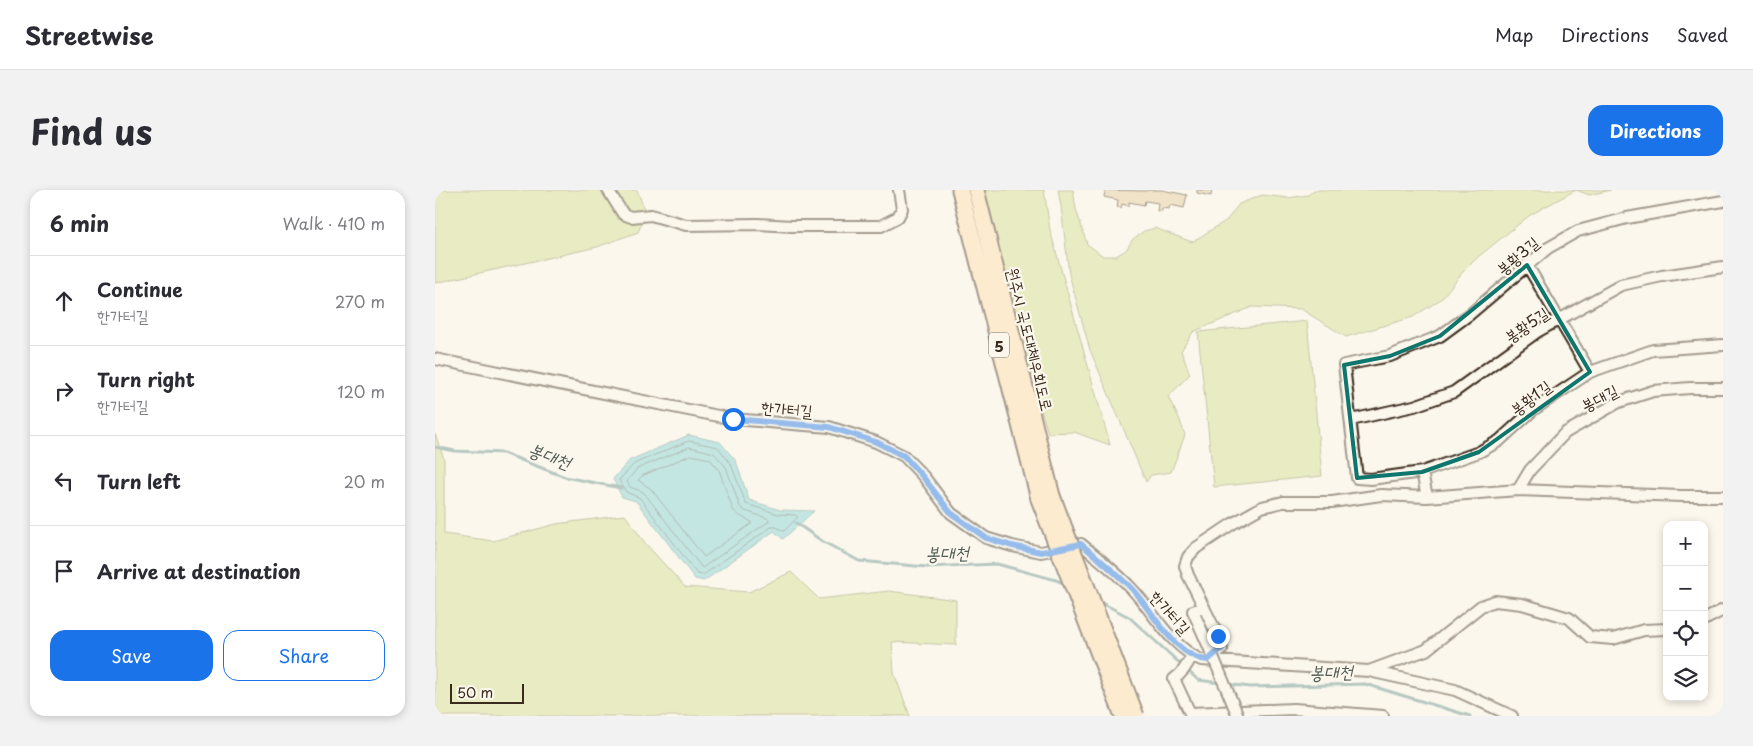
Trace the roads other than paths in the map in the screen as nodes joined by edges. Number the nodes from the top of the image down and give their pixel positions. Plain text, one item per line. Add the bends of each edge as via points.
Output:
1 (608, 190) edge
2 (899, 190) edge
3 (959, 190) edge
4 (976, 190) edge
5 (1723, 201) edge
6 (1527, 265) junction
7 (1723, 267) edge
8 (1560, 319) junction
9 (1723, 344) edge
10 (435, 359) edge
11 (1590, 372) junction
12 (1723, 388) edge
13 (1351, 420) junction
14 (1422, 472) junction
15 (1518, 490) junction
16 (1723, 496) edge
17 (1427, 497) junction
18 (1046, 498) junction
19 (1204, 607) junction
20 (1723, 610) edge
21 (1708, 618) edge
22 (1663, 629) edge
23 (1197, 659) junction
24 (1369, 671) junction
25 (1191, 714) edge
26 (1123, 716) edge
27 (1137, 716) edge
28 (1238, 716) edge
29 (1383, 716) edge
30 (1512, 716) edge

1 - 2 street via 623,214 631,217 651,214 686,225 881,226 898,217 902,209
3 - 18 highway, 원주시 국도대체우회도로 / 5
4 - 18 highway, 원주시 국도대체우회도로 / 5
5 - 6 street, 봉황3길 via 1627,218 1578,231
6 - 8 street
6 - 13 street, 봉황3길 via 1440,336 1390,356 1344,365
7 - 8 street, 봉황5길 via 1621,285
8 - 11 street
8 - 13 street, 봉황5길 via 1454,392 1413,406
9 - 11 street, 봉황1길 via 1653,350
10 - 23 street, 한가터길 via 733,419 829,427 876,442 904,456 951,513 986,538 1041,552 1081,544 1131,588 1171,638
11 - 14 street, 봉황1길 via 1533,410 1499,441 1479,452
12 - 15 street, 봉대길 via 1653,391 1619,402 1565,432 1530,470
13 - 14 street, 봉황1길 via 1357,478
14 - 17 street
15 - 16 street
15 - 17 street
17 - 19 street via 1381,495 1332,502 1283,502 1262,507 1196,548 1188,557 1185,566
18 - 26 highway, 5, bridge
18 - 27 highway, 5, bridge
19 - 23 street via 1222,648
19 - 28 street, bridge via 1193,611
20 - 21 street
22 - 24 street via 1644,630 1613,640 1590,637 1569,618 1522,604 1495,601 1481,606 1426,650
23 - 24 street
23 - 25 street via 1174,678
24 - 30 street via 1455,690
25 - 29 street via 1294,709

